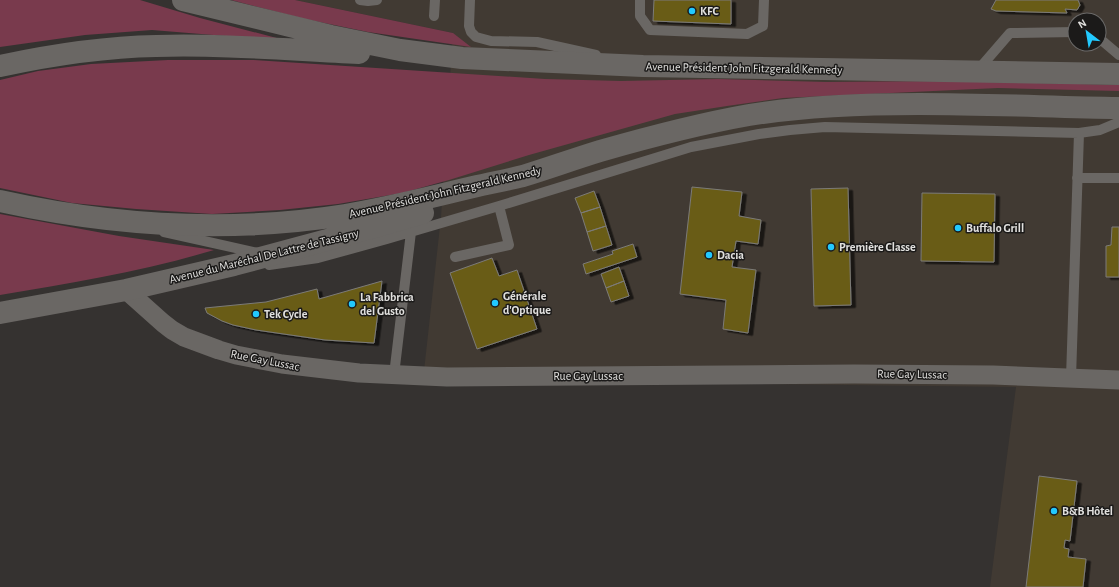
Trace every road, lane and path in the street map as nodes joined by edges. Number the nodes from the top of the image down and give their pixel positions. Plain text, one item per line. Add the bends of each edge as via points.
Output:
1 (183, 0) edge
2 (360, 0) edge
3 (377, 0) edge
4 (435, 0) edge
5 (470, 0) edge
6 (640, 0) edge
7 (764, 0) edge
8 (434, 16) dead end
9 (1067, 32) edge
10 (1107, 44) edge
11 (1119, 54) edge
12 (462, 58) junction
13 (0, 66) edge
14 (643, 66) junction
15 (977, 72) junction
16 (1119, 74) edge
17 (1119, 96) edge
18 (958, 105) junction
19 (1119, 108) edge
20 (1119, 122) edge
21 (1079, 133) junction
22 (522, 176) junction
23 (1077, 178) junction
24 (1119, 178) edge
25 (0, 200) edge
26 (499, 206) junction
27 (104, 219) junction
28 (411, 232) junction
29 (268, 256) junction
30 (455, 257) dead end
31 (303, 260) junction
32 (184, 277) junction
33 (126, 290) junction
34 (0, 313) edge
35 (394, 375) junction
36 (1071, 378) junction
37 (1119, 380) edge

1 - 12 main road, Avenue Président John Fitzgerald Kennedy via 331,36 406,51
2 - 3 lane
4 - 8 lane
5 - 14 lane via 469,26 476,37 491,41 538,42
6 - 7 lane via 640,16 650,30 747,34 763,26
9 - 15 lane via 1010,33
10 - 11 lane
12 - 13 main road via 155,46 67,54
12 - 14 main road, Avenue Président John Fitzgerald Kennedy
14 - 15 main road, Avenue Président John Fitzgerald Kennedy
15 - 16 main road, Avenue Président John Fitzgerald Kennedy
17 - 18 main road, Avenue Président John Fitzgerald Kennedy via 1024,95
18 - 19 main road, Avenue Président John Fitzgerald Kennedy
18 - 22 main road, Avenue Président John Fitzgerald Kennedy via 850,105 750,115 662,134
20 - 21 lane via 1100,130
21 - 23 lane
21 - 26 lane via 825,127 774,131 677,151
22 - 27 main road, Avenue Président John Fitzgerald Kennedy via 376,210 254,225 171,224
22 - 29 main road, Avenue du Maréchal De Lattre de Tassigny via 420,214
23 - 24 lane
23 - 36 lane
25 - 27 main road, Avenue Président John Fitzgerald Kennedy
26 - 28 lane
26 - 30 lane via 509,245
27 - 29 lane
28 - 31 lane
28 - 35 lane
29 - 31 lane
29 - 32 main road, Avenue du Maréchal De Lattre de Tassigny
31 - 32 lane
32 - 33 main road, Avenue du Maréchal De Lattre de Tassigny
33 - 34 main road, Avenue du Maréchal De Lattre de Tassigny
33 - 35 street, Rue Gay Lussac via 172,330 219,350 300,367
35 - 36 street, Rue Gay Lussac via 447,377 800,374
36 - 37 street, Rue Gay Lussac

